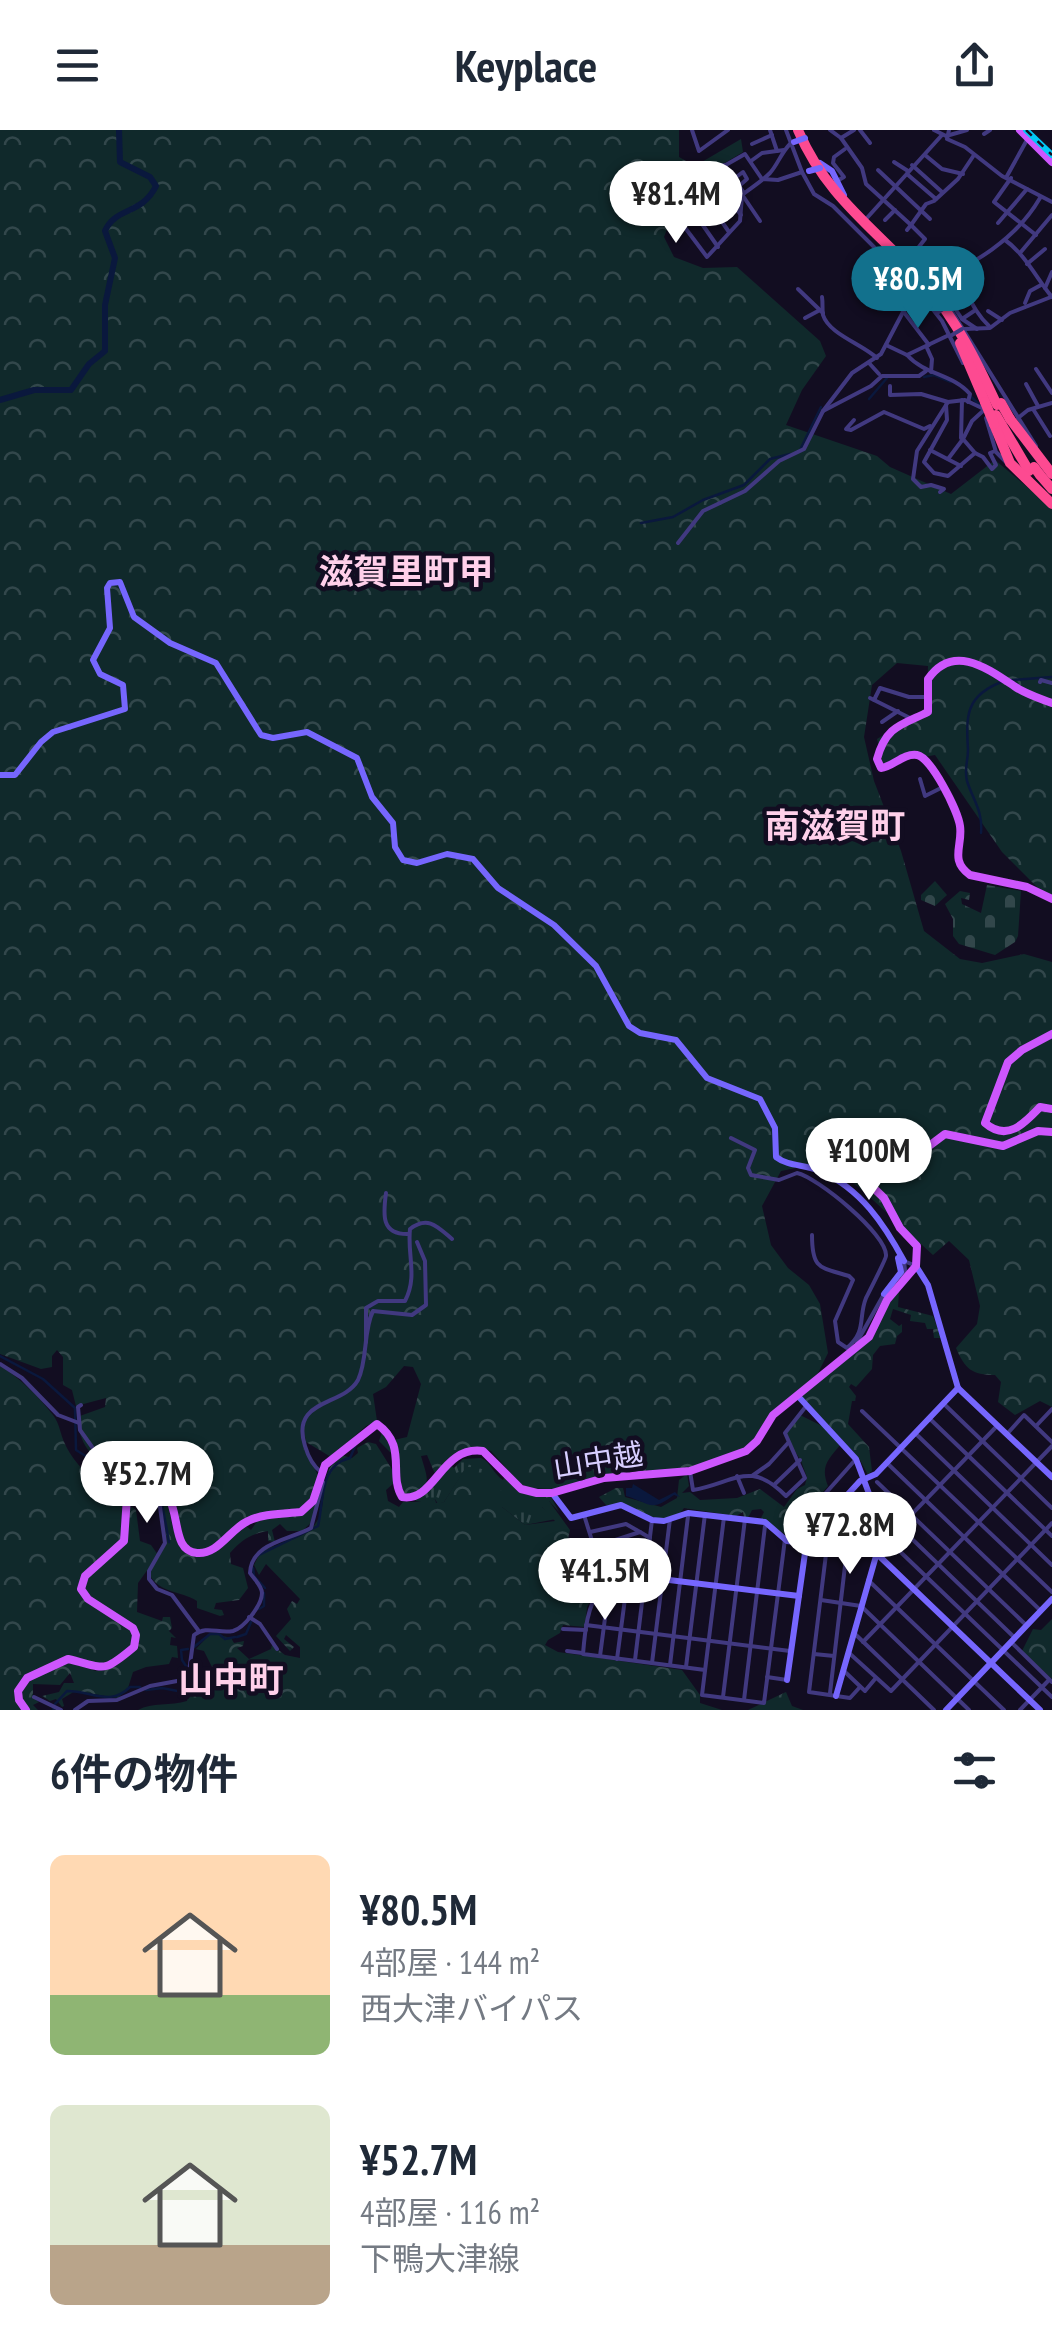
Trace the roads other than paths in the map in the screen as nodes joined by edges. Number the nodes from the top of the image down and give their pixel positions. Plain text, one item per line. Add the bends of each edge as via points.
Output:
1 (692, 130) edge
2 (714, 130) edge
3 (728, 130) edge
4 (830, 130) edge
5 (857, 130) edge
6 (934, 130) edge
7 (949, 130) edge
8 (967, 130) edge
9 (771, 133) edge
10 (1026, 133) edge
11 (797, 135) edge
12 (944, 136) junction
13 (717, 138) junction
14 (841, 138) junction
15 (870, 143) dead end
16 (752, 144) dead end
17 (846, 148) junction
18 (780, 151) junction
19 (974, 154) junction
20 (926, 155) junction
21 (738, 157) junction
22 (750, 160) junction
23 (894, 162) dead end
24 (1052, 162) edge
25 (742, 163) junction
26 (724, 165) junction
27 (912, 165) junction
28 (822, 168) junction
29 (878, 170) dead end
30 (806, 171) junction
31 (743, 172) junction
32 (908, 172) junction
33 (710, 174) junction
34 (963, 174) junction
35 (734, 178) junction
36 (1009, 178) junction
37 (762, 180) junction
38 (837, 181) junction
39 (695, 183) junction
40 (739, 186) junction
41 (896, 188) junction
42 (1027, 189) junction
43 (942, 192) junction
44 (743, 194) junction
45 (683, 196) junction
46 (1040, 198) junction
47 (936, 200) junction
48 (884, 201) junction
49 (1052, 202) edge
50 (895, 210) junction
51 (920, 210) junction
52 (1007, 212) junction
53 (1051, 212) edge
54 (740, 214) junction
55 (865, 218) junction
56 (885, 220) dead end
57 (930, 220) dead end
58 (760, 221) dead end
59 (998, 223) dead end
60 (1022, 224) junction
61 (909, 228) junction
62 (730, 233) junction
63 (1036, 235) junction
64 (1005, 240) junction
65 (718, 247) junction
66 (1045, 249) dead end
67 (1020, 253) junction
68 (908, 261) junction
69 (930, 262) dead end
70 (1027, 264) junction
71 (901, 272) junction
72 (955, 272) junction
73 (1052, 272) edge
74 (944, 278) junction
75 (931, 285) junction
76 (1043, 286) junction
77 (798, 289) dead end
78 (920, 292) junction
79 (822, 297) dead end
80 (1052, 297) edge
81 (1018, 298) dead end
82 (1026, 305) junction
83 (947, 306) junction
84 (956, 310) dead end
85 (974, 311) junction
86 (821, 312) junction
87 (904, 312) junction
88 (988, 312) dead end
89 (937, 313) junction
90 (804, 318) dead end
91 (962, 320) junction
92 (1002, 320) junction
93 (990, 328) junction
94 (964, 329) junction
95 (976, 329) junction
96 (958, 340) junction
97 (886, 344) junction
98 (927, 345) junction
99 (907, 355) junction
100 (877, 358) junction
101 (870, 363) junction
102 (1036, 369) dead end
103 (929, 372) junction
104 (879, 374) dead end
105 (1026, 384) dead end
106 (890, 386) dead end
107 (1052, 393) edge
108 (968, 398) junction
109 (1052, 403) edge
110 (947, 404) junction
111 (1036, 407) junction
112 (823, 411) junction
113 (997, 411) junction
114 (854, 420) dead end
115 (934, 423) junction
116 (1050, 436) dead end
117 (962, 438) junction
118 (930, 450) junction
119 (975, 454) junction
120 (1000, 455) junction
121 (948, 460) junction
122 (960, 466) junction
123 (1036, 473) edge
124 (940, 492) dead end
125 (1051, 500) edge
126 (693, 520) junction
127 (684, 521) dead end
128 (678, 543) dead end
129 (1041, 681) dead end
130 (1052, 683) edge
131 (929, 697) junction
132 (1052, 703) edge
133 (898, 711) junction
134 (910, 718) junction
135 (882, 722) dead end
136 (0, 775) edge
137 (920, 779) dead end
138 (943, 787) junction
139 (1052, 899) edge
140 (1052, 1034) edge
141 (1052, 1109) edge
142 (1052, 1132) edge
143 (731, 1138) dead end
144 (386, 1193) dead end
145 (409, 1234) junction
146 (812, 1235) dead end
147 (452, 1238) dead end
148 (417, 1242) dead end
149 (903, 1264) junction
150 (916, 1266) junction
151 (889, 1293) junction
152 (366, 1342) junction
153 (855, 1346) junction
154 (0, 1364) edge
155 (958, 1388) junction
156 (797, 1395) junction
157 (944, 1403) junction
158 (82, 1406) dead end
159 (807, 1406) junction
160 (1052, 1409) edge
161 (862, 1412) dead end
162 (930, 1418) junction
163 (79, 1424) junction
164 (997, 1425) junction
165 (1036, 1426) junction
166 (915, 1433) junction
167 (1007, 1434) junction
168 (982, 1441) junction
169 (788, 1443) junction
170 (1052, 1444) edge
171 (901, 1448) junction
172 (968, 1456) junction
173 (856, 1459) junction
174 (330, 1460) junction
175 (800, 1460) junction
176 (1036, 1462) junction
177 (886, 1463) junction
178 (954, 1470) junction
179 (690, 1471) junction
180 (321, 1472) junction
181 (737, 1476) junction
182 (752, 1476) junction
183 (1052, 1477) edge
184 (1021, 1478) junction
185 (865, 1479) junction
186 (876, 1482) dead end
187 (775, 1484) junction
188 (940, 1486) junction
189 (128, 1490) junction
190 (552, 1492) junction
191 (1007, 1492) junction
192 (744, 1493) dead end
193 (891, 1496) junction
194 (872, 1497) junction
195 (926, 1500) junction
196 (861, 1508) junction
197 (992, 1508) junction
198 (1052, 1508) edge
199 (688, 1513) junction
200 (705, 1514) junction
201 (584, 1515) junction
202 (911, 1515) junction
203 (724, 1516) junction
204 (745, 1519) junction
205 (652, 1520) junction
206 (670, 1520) junction
207 (765, 1522) junction
208 (978, 1522) junction
209 (1052, 1522) edge
210 (900, 1528) junction
211 (1045, 1530) junction
212 (590, 1532) junction
213 (640, 1532) junction
214 (1052, 1536) edge
215 (964, 1537) junction
216 (650, 1538) junction
217 (784, 1539) junction
218 (806, 1544) junction
219 (1031, 1544) junction
220 (827, 1546) junction
221 (847, 1549) junction
222 (950, 1552) junction
223 (876, 1553) junction
224 (1017, 1559) junction
225 (938, 1564) junction
226 (1052, 1564) edge
227 (1003, 1574) junction
228 (645, 1577) junction
229 (926, 1577) junction
230 (662, 1579) junction
231 (868, 1580) junction
232 (680, 1582) junction
233 (696, 1584) junction
234 (716, 1586) junction
235 (608, 1588) junction
236 (737, 1588) junction
237 (914, 1589) junction
238 (988, 1589) junction
239 (626, 1591) junction
240 (757, 1591) junction
241 (778, 1594) junction
242 (799, 1596) junction
243 (1052, 1596) edge
244 (820, 1600) junction
245 (976, 1601) junction
246 (840, 1603) junction
247 (861, 1606) junction
248 (897, 1608) junction
249 (1041, 1610) junction
250 (965, 1614) junction
251 (249, 1618) junction
252 (880, 1625) junction
253 (953, 1626) junction
254 (1027, 1626) junction
255 (604, 1627) junction
256 (563, 1628) dead end
257 (586, 1628) junction
258 (621, 1629) junction
259 (198, 1631) junction
260 (638, 1632) junction
261 (854, 1633) junction
262 (656, 1634) junction
263 (673, 1636) junction
264 (690, 1638) junction
265 (709, 1640) junction
266 (1013, 1640) junction
267 (864, 1642) junction
268 (730, 1643) junction
269 (936, 1644) junction
270 (750, 1646) junction
271 (771, 1648) junction
272 (277, 1649) dead end
273 (1003, 1650) junction
274 (567, 1651) dead end
275 (792, 1651) junction
276 (848, 1652) junction
277 (583, 1653) junction
278 (814, 1654) junction
279 (600, 1656) junction
280 (834, 1656) junction
281 (617, 1658) junction
282 (635, 1661) junction
283 (919, 1662) junction
284 (652, 1663) junction
285 (991, 1663) junction
286 (670, 1665) junction
287 (686, 1667) junction
288 (705, 1670) junction
289 (843, 1670) junction
290 (767, 1677) junction
291 (876, 1678) junction
292 (902, 1679) junction
293 (788, 1680) joint
294 (974, 1681) junction
295 (1051, 1681) edge
296 (860, 1686) junction
297 (1042, 1687) junction
298 (833, 1696) junction
299 (34, 1697) dead end
300 (724, 1697) junction
301 (1052, 1697) edge
302 (957, 1698) junction
303 (744, 1700) junction
304 (1030, 1700) junction
305 (26, 1710) edge
306 (61, 1710) edge
307 (75, 1710) edge
308 (934, 1710) edge
309 (946, 1710) edge
310 (969, 1710) edge
311 (1004, 1710) edge
312 (1020, 1710) edge
313 (1040, 1710) edge

1 - 13 street via 700,151
2 - 13 street
3 - 13 street
4 - 14 street
5 - 14 street
5 - 15 street
6 - 12 street
7 - 12 street
8 - 12 street
9 - 16 street
9 - 18 street
10 - 24 main road
10 - 36 street
11 - 18 street
11 - 28 street
11 - 30 street
11 - 96 highway via 824,180 925,284
12 - 19 street
12 - 20 street
14 - 17 street
17 - 38 street via 834,157 844,177
17 - 48 street
18 - 22 street
18 - 37 street
19 - 34 street
19 - 36 street
20 - 27 street
20 - 34 street via 942,169
21 - 22 street
21 - 25 street
21 - 26 street
22 - 25 street
22 - 37 street
23 - 32 street
25 - 31 street
26 - 33 street
26 - 35 street
27 - 32 street
27 - 43 street
28 - 30 street, bridge
28 - 38 street
29 - 41 street
30 - 37 street
30 - 71 street via 818,198
31 - 35 street
31 - 40 street via 748,178
32 - 41 street
32 - 47 street
33 - 39 street
33 - 54 street
34 - 43 street
35 - 40 street
36 - 42 street
36 - 52 street via 994,202
37 - 44 street
38 - 55 street
39 - 45 street
39 - 62 street
40 - 44 street
41 - 48 street
41 - 51 street
42 - 46 street
42 - 52 street
43 - 47 street
44 - 54 street
44 - 58 street
45 - 65 street
45 - 65 street via 674,213 703,255
46 - 49 street
46 - 60 street
47 - 51 street
48 - 50 street
48 - 55 street
50 - 56 street
50 - 61 street
51 - 57 street
51 - 61 street
52 - 59 street
52 - 60 street
53 - 63 street
54 - 62 street
55 - 68 street
60 - 63 street
60 - 64 street
61 - 68 street via 925,239
62 - 65 street
63 - 67 street
64 - 67 street
64 - 72 street
66 - 70 street
67 - 70 street
68 - 71 street, bridge
68 - 75 street
69 - 74 street
70 - 76 street
71 - 78 street
71 - 87 street via 885,291
72 - 74 street
72 - 85 street
73 - 76 street
74 - 75 street
75 - 78 street, bridge
75 - 83 street
76 - 80 street
76 - 82 street via 1030,291
77 - 86 street
78 - 87 street
78 - 89 street
79 - 86 street
80 - 82 street
81 - 82 street
82 - 92 street
83 - 89 street, bridge
83 - 94 street
84 - 91 street
85 - 91 street
85 - 93 street
86 - 90 street
86 - 100 street via 847,340
87 - 97 street
87 - 98 street
88 - 92 street
89 - 96 street
91 - 95 street
92 - 93 street
93 - 95 street
94 - 95 street
94 - 96 street, bridge
94 - 113 street
96 - 98 street
96 - 113 highway
96 - 113 street
97 - 99 street
97 - 100 street
98 - 99 street
98 - 103 street
99 - 103 street
100 - 101 street
101 - 104 street
101 - 112 street via 852,374
102 - 107 street
103 - 108 street via 962,384
103 - 112 street via 882,376
105 - 111 street
106 - 110 street via 890,395 920,394
108 - 110 street
108 - 113 street
108 - 117 street
109 - 111 street
110 - 115 street
110 - 118 street via 947,420
111 - 113 street
111 - 116 street
112 - 126 street via 804,449
113 - 117 street via 972,421
113 - 120 highway
113 - 120 street
113 - 123 highway
113 - 123 highway via 1036,453
114 - 115 street via 846,429 884,412 924,429
115 - 124 street via 912,475 920,487
117 - 119 street
117 - 121 street
118 - 121 street
118 - 122 street via 924,462 934,473 948,476
119 - 120 street via 992,469 990,453
119 - 122 street
120 - 123 highway
121 - 122 street
123 - 125 highway
126 - 127 street
126 - 128 street
129 - 130 street
131 - 132 main road via 931,674 958,660 985,665
131 - 133 street via 880,688 872,699
131 - 134 main road via 928,712
133 - 134 street
133 - 135 street
134 - 138 main road via 885,738 878,764 887,768 916,754
136 - 149 street via 15,775 53,732 125,709 122,685 100,674 93,660 110,628 107,588 120,582 134,617 170,643 216,663 261,735 306,732 357,758 372,797 393,822 403,860 447,854 474,859 498,888 554,926 596,966 630,1026 676,1040 707,1078 760,1099 774,1128 776,1157 821,1171 873,1210
137 - 138 street via 924,796
138 - 139 main road via 960,823 956,856 962,869
140 - 141 main road via 1008,1062 985,1123 1012,1131 1040,1107
142 - 150 main road via 1003,1146 945,1134 929,1146 918,1168 888,1158 858,1162 857,1172 917,1246
143 - 153 street via 755,1150 750,1176 779,1180 797,1173 870,1225 886,1259 866,1300
144 - 145 street via 387,1227
145 - 147 street via 416,1224 433,1222
145 - 152 street via 409,1294 406,1301 366,1308
146 - 153 street via 816,1263 853,1280 834,1326 840,1345
148 - 152 street via 425,1261 426,1305 412,1315 373,1311
149 - 150 street
149 - 151 street
150 - 151 main road, 山中越
150 - 155 street
151 - 153 main road, 山中越 via 869,1337
152 - 180 street via 354,1385 305,1418 305,1448
153 - 156 main road, 山中越
154 - 163 street via 52,1411
155 - 157 street
155 - 164 street
156 - 159 street
156 - 179 main road, 山中越 via 746,1451
157 - 162 street
157 - 168 street
158 - 163 street
159 - 169 street via 786,1429
159 - 173 street
160 - 165 street
161 - 171 street
162 - 166 street
162 - 172 street
163 - 189 street via 109,1482
164 - 167 street
164 - 168 street
165 - 167 street via 1024,1415
165 - 170 street
166 - 171 street
166 - 178 street
167 - 176 street
168 - 172 street
168 - 184 street
169 - 175 street
169 - 182 street
170 - 176 street
171 - 177 street
171 - 188 street
172 - 178 street
172 - 191 street
173 - 185 street
173 - 217 street
174 - 180 main road
174 - 190 main road, 山中越 via 377,1424 396,1450 402,1497 414,1498 452,1459 477,1450 521,1489
174 - 251 street via 312,1526 252,1560 262,1598
175 - 187 street
175 - 187 street via 805,1478 796,1487 786,1496
176 - 183 street
176 - 184 street
177 - 185 street
177 - 195 street
178 - 188 street
178 - 197 street
179 - 181 street via 693,1490
179 - 190 main road, 山中越 via 604,1478
180 - 189 main road via 308,1508 248,1520 200,1553 182,1544 164,1488 146,1480
181 - 182 street
181 - 192 street
182 - 187 street
184 - 191 street
184 - 198 street
185 - 194 street
185 - 218 street
186 - 193 street
188 - 195 street
188 - 208 street
189 - 259 street via 160,1502 165,1543 150,1579 172,1594
189 - 305 main road via 124,1541 81,1589 133,1628 134,1646 107,1667 68,1659 27,1678 18,1691
190 - 201 street via 570,1518
191 - 197 street
191 - 211 street
193 - 202 street
193 - 210 street via 882,1506
194 - 196 street
194 - 223 street via 880,1529
195 - 202 street
195 - 215 street
196 - 220 street
196 - 221 street via 867,1526
197 - 208 street
197 - 219 street
199 - 200 street
199 - 206 street
199 - 232 street
200 - 203 street
200 - 233 street
201 - 205 street via 621,1505
201 - 212 street
202 - 210 street
202 - 222 street
203 - 204 street
203 - 234 street
204 - 207 street
204 - 236 street
205 - 206 street
205 - 216 street
206 - 230 street
207 - 217 street
207 - 240 street
208 - 215 street
208 - 224 street
209 - 211 street
210 - 225 street
210 - 229 street via 886,1541
211 - 214 street
211 - 219 street
212 - 213 street via 626,1524
212 - 213 street via 594,1547
213 - 216 street
215 - 222 street
215 - 227 street
216 - 228 street
217 - 218 street
217 - 241 street
218 - 220 street
218 - 242 street
219 - 224 street
219 - 226 street
220 - 221 street
220 - 244 street
221 - 223 street
221 - 246 street
222 - 225 street
222 - 238 street
223 - 231 street
223 - 237 street
224 - 227 street
224 - 243 street
225 - 229 street
225 - 245 street
227 - 238 street
227 - 249 street
228 - 230 street
228 - 239 street
228 - 260 street
229 - 237 street
229 - 250 street
230 - 232 street
230 - 262 street
231 - 247 street
231 - 248 street
232 - 233 street
232 - 263 street
233 - 234 street
233 - 264 street
234 - 236 street
234 - 265 street
235 - 239 street
235 - 255 street
235 - 257 street via 598,1590
236 - 240 street
236 - 268 street
237 - 248 street
237 - 253 street
238 - 245 street
238 - 254 street
239 - 258 street
240 - 241 street
240 - 270 street
241 - 242 street
241 - 271 street
242 - 275 street
243 - 249 street
244 - 246 street
244 - 278 street
245 - 250 street
245 - 266 street
246 - 247 street
246 - 280 street
247 - 252 street
247 - 261 street
248 - 252 street
248 - 269 street
249 - 254 street
250 - 253 street
250 - 273 street
251 - 259 street via 234,1630
251 - 272 street
252 - 267 street
252 - 283 street
253 - 269 street
253 - 285 street
254 - 266 street
255 - 257 street
255 - 258 street
255 - 279 street
256 - 257 street
257 - 277 street
258 - 260 street
258 - 281 street
259 - 307 street via 186,1681 110,1701 88,1700
260 - 262 street
260 - 282 street
261 - 267 street
261 - 276 street
262 - 263 street
262 - 284 street
263 - 264 street
263 - 286 street
264 - 265 street
264 - 287 street
265 - 268 street
265 - 288 street
266 - 273 street
266 - 295 street
267 - 292 street
268 - 270 street
268 - 300 street
269 - 283 street
269 - 294 street
270 - 271 street
270 - 303 street
271 - 275 street
271 - 290 street
273 - 285 street
273 - 297 street
274 - 277 street
275 - 293 street
276 - 289 street
276 - 291 street
277 - 279 street
278 - 280 street
278 - 298 street via 809,1692
279 - 281 street
280 - 298 street
281 - 282 street
282 - 284 street
283 - 292 street
283 - 302 street
284 - 286 street
285 - 294 street
285 - 304 street
286 - 287 street
287 - 288 street
288 - 300 street via 702,1695
289 - 296 street
289 - 298 street
290 - 293 street
290 - 303 street via 764,1703
291 - 292 street via 891,1691
291 - 296 street via 865,1691
292 - 308 street
294 - 302 street
294 - 311 street
295 - 297 street
296 - 298 street via 850,1698
297 - 301 street
297 - 304 street
299 - 306 street
300 - 303 street
302 - 309 street
302 - 310 street
304 - 312 street
304 - 313 street

